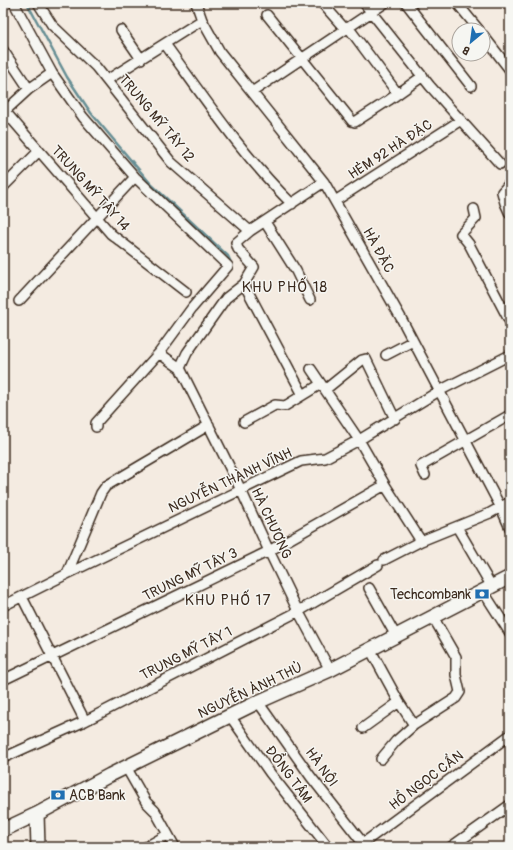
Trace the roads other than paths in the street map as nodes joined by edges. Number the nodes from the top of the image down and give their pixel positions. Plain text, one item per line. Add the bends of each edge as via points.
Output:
1 (14, 3) edge
2 (38, 3) edge
3 (196, 3) edge
4 (322, 3) edge
5 (364, 3) edge
6 (385, 3) edge
7 (406, 3) edge
8 (457, 3) edge
9 (371, 12) junction
10 (267, 15) dead end
11 (202, 20) junction
12 (472, 22) edge
13 (347, 28) junction
14 (121, 30) dead end
15 (165, 44) junction
16 (491, 46) edge
17 (3, 50) edge
18 (302, 58) junction
19 (142, 59) junction
20 (510, 70) edge
21 (52, 73) junction
22 (423, 76) junction
23 (107, 80) junction
24 (471, 86) dead end
25 (29, 88) junction
26 (252, 92) junction
27 (398, 94) junction
28 (4, 110) edge
29 (460, 120) junction
30 (39, 151) junction
31 (500, 164) dead end
32 (135, 177) junction
33 (324, 182) junction
34 (510, 183) edge
35 (3, 187) edge
36 (335, 201) junction
37 (292, 204) junction
38 (474, 209) dead end
39 (510, 214) edge
40 (96, 218) junction
41 (265, 222) junction
42 (250, 232) junction
43 (244, 284) junction
44 (186, 292) dead end
45 (310, 300) dead end
46 (19, 301) dead end
47 (510, 322) edge
48 (413, 341) junction
49 (159, 353) junction
50 (386, 355) dead end
51 (510, 355) edge
52 (180, 368) junction
53 (311, 369) dead end
54 (323, 387) junction
55 (439, 390) junction
56 (302, 395) junction
57 (510, 415) edge
58 (395, 418) junction
59 (244, 422) dead end
60 (209, 425) junction
61 (96, 427) dead end
62 (360, 440) junction
63 (465, 440) junction
64 (425, 475) dead end
65 (385, 485) junction
66 (241, 490) junction
67 (510, 502) edge
68 (501, 508) junction
69 (456, 527) junction
70 (510, 528) edge
71 (421, 541) junction
72 (269, 551) junction
73 (67, 574) junction
74 (510, 577) edge
75 (369, 588) dead end
76 (487, 589) junction
77 (22, 597) junction
78 (3, 606) edge
79 (299, 611) junction
80 (433, 617) junction
81 (510, 633) edge
82 (396, 636) junction
83 (370, 649) junction
84 (53, 655) junction
85 (330, 670) junction
86 (3, 680) edge
87 (258, 702) junction
88 (399, 702) junction
89 (230, 716) junction
90 (85, 721) junction
91 (414, 725) junction
92 (364, 728) dead end
93 (510, 735) edge
94 (3, 758) edge
95 (380, 759) dead end
96 (126, 767) junction
97 (508, 810) edge
98 (37, 814) junction
99 (3, 830) edge
100 (167, 835) junction
101 (362, 846) edge
102 (38, 847) edge
103 (146, 847) edge
104 (175, 847) edge
105 (328, 847) edge
106 (451, 847) edge

1 - 21 street
2 - 23 street, TRUNG MỸ TÂY 12 via 52,25
3 - 11 street, HÀ ĐẶC
4 - 13 street
5 - 9 street
6 - 9 street
7 - 24 street
8 - 12 street
9 - 13 street
9 - 22 street
10 - 18 street
11 - 15 street
11 - 26 street, HÀ ĐẶC via 220,52
13 - 18 street
13 - 27 street
14 - 19 street
15 - 19 street
15 - 37 street via 222,125
16 - 20 street
17 - 25 street
18 - 26 street
18 - 27 street via 352,122
19 - 23 street
21 - 25 street
21 - 32 street via 83,117
22 - 27 street
22 - 29 street
23 - 42 street, TRUNG MỸ TÂY 12 via 171,162
25 - 28 street
26 - 33 street, HÀ ĐẶC
28 - 30 street, TRUNG MỸ TÂY 14
29 - 31 street
29 - 36 street, HẺM 92 HÀ ĐẶC
30 - 35 street
30 - 40 street, TRUNG MỸ TÂY 14
32 - 40 street
32 - 49 street via 228,266 192,308
33 - 36 street, HÀ ĐẶC
33 - 37 street
34 - 39 street via 502,192
36 - 48 street, HÀ ĐẶC
37 - 41 street
38 - 47 street via 476,218 461,234 470,244
40 - 44 street, TRUNG MỸ TÂY 14 via 111,234
40 - 46 street
41 - 42 street
41 - 45 street via 296,271
42 - 43 street via 236,243 254,268
43 - 52 street via 226,298 187,353
43 - 56 street
48 - 50 street
48 - 55 street, HÀ ĐẶC
49 - 52 street, HÀ CHƯƠNG
49 - 61 street via 96,423
51 - 55 street, NGUYỄN THÀNH VĨNH
52 - 60 street, HÀ CHƯƠNG
53 - 54 street
54 - 56 street
54 - 58 street via 366,359
54 - 62 street
55 - 58 street, NGUYỄN THÀNH VĨNH
55 - 63 street, HÀ ĐẶC
56 - 59 street via 285,406 275,405
57 - 63 street
58 - 62 street, NGUYỄN THÀNH VĨNH
60 - 66 street, HÀ CHƯƠNG
60 - 73 street via 106,486
62 - 65 street
62 - 66 street, NGUYỄN THÀNH VĨNH via 325,458 301,461
63 - 64 street via 421,466
63 - 68 street, HÀ ĐẶC
65 - 71 street
65 - 72 street, TRUNG MỸ TÂY 3
66 - 72 street, HÀ CHƯƠNG
66 - 73 street, NGUYỄN THÀNH VĨNH
67 - 68 street, TRUNG MỸ TÂY 1
68 - 69 street, TRUNG MỸ TÂY 1
68 - 70 street, HÀ ĐẶC
69 - 71 street, TRUNG MỸ TÂY 1
69 - 76 street
71 - 79 street, TRUNG MỸ TÂY 1
72 - 79 street, HÀ CHƯƠNG
72 - 84 street, TRUNG MỸ TÂY 3
73 - 77 street, NGUYỄN THÀNH VĨNH
74 - 76 main road, NGUYỄN ẢNH THỦ
75 - 82 street
76 - 80 main road, NGUYỄN ẢNH THỦ
76 - 81 street
77 - 78 street, NGUYỄN THÀNH VĨNH
77 - 84 street
79 - 85 street, HÀ CHƯƠNG
79 - 90 street, TRUNG MỸ TÂY 1
80 - 82 main road, NGUYỄN ẢNH THỦ
80 - 91 street via 456,657 456,675 460,692 456,698
82 - 83 main road, NGUYỄN ẢNH THỦ
83 - 85 main road, NGUYỄN ẢNH THỦ
83 - 88 street
84 - 86 street, TRUNG MỸ TÂY 3
84 - 90 street
85 - 87 main road, NGUYỄN ẢNH THỦ
87 - 89 main road, NGUYỄN ẢNH THỦ
87 - 101 street, HÀ NỘI
88 - 91 street
88 - 92 street
89 - 96 main road, NGUYỄN ẢNH THỦ
89 - 105 street, ĐỒNG TÂM via 270,773
90 - 94 street, TRUNG MỸ TÂY 1
91 - 95 street
93 - 101 street, HỒ NGỌC CẨN
96 - 98 main road, NGUYỄN ẢNH THỦ
96 - 100 street via 145,801 155,811
97 - 106 street
98 - 99 main road, NGUYỄN ẢNH THỦ
98 - 102 main road
100 - 103 street
100 - 104 street

